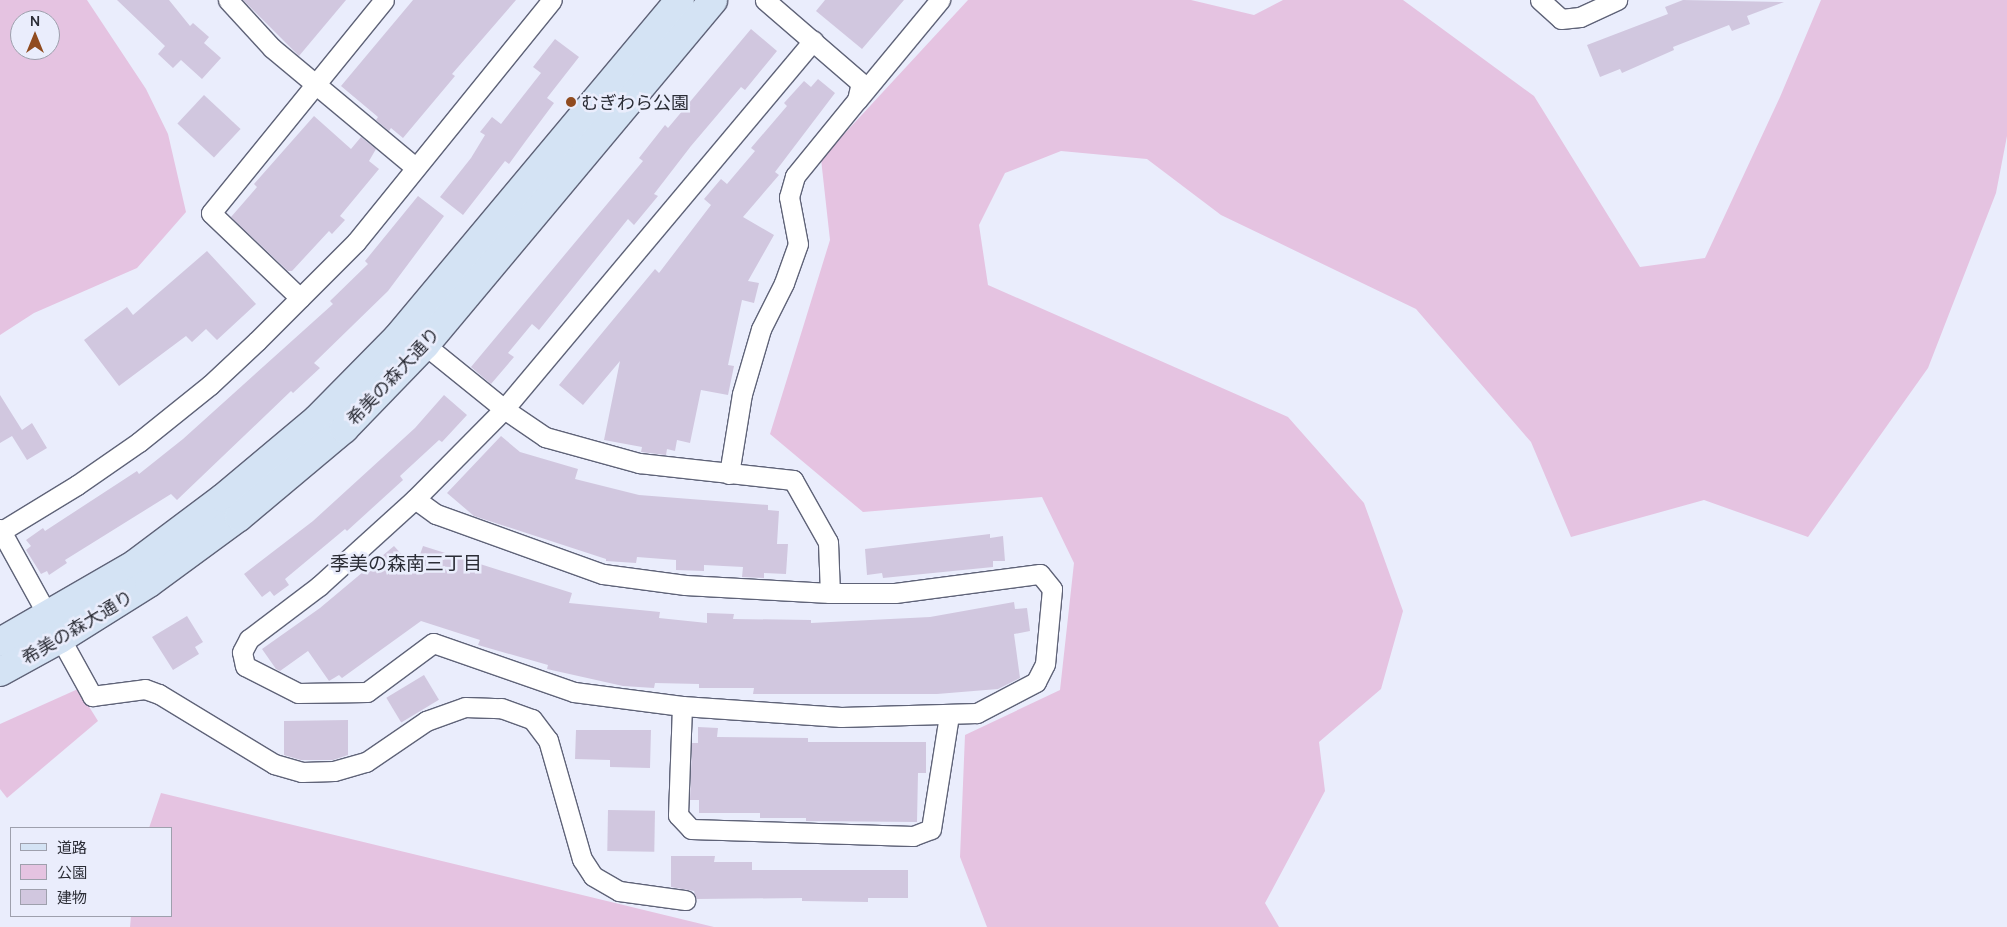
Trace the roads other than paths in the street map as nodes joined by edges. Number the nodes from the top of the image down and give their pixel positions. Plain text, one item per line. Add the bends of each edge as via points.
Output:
1 (228, 0) edge
2 (384, 0) edge
3 (552, 0) edge
4 (680, 0) edge
5 (713, 0) edge
6 (765, 0) edge
7 (940, 0) edge
8 (1540, 0) edge
9 (1617, 0) edge
10 (813, 41) junction
11 (314, 84) junction
12 (857, 100) junction
13 (415, 167) junction
14 (300, 298) junction
15 (425, 345) junction
16 (504, 409) junction
17 (729, 474) junction
18 (415, 499) junction
19 (0, 531) edge
20 (830, 593) junction
21 (54, 628) junction
22 (0, 642) edge
23 (0, 672) edge
24 (682, 706) junction
25 (949, 715) junction
26 (685, 900) dead end

1 - 11 street via 272,48
2 - 11 street
3 - 13 street
4 - 21 street, 希美の森大通り via 397,338 317,419 223,498
5 - 15 street, 希美の森大通り
6 - 10 street
7 - 12 street
8 - 9 street via 1561,19 1580,17
10 - 12 street via 861,83
10 - 16 street
11 - 13 street
11 - 14 street via 211,213
12 - 17 street via 795,176 790,197 798,244 784,283 761,329 742,394
13 - 14 street via 356,242
14 - 19 street via 210,385 139,442 77,485
15 - 16 street
15 - 21 street, 希美の森大通り via 344,429 240,517 149,582
16 - 17 street via 545,437 638,463
16 - 18 street
17 - 20 street via 793,480 828,542
18 - 20 street via 436,514 602,574 685,585
18 - 24 street via 319,586 249,639 242,652 245,666 298,693 367,692 433,643 574,692
19 - 21 street
20 - 25 street via 895,593 1040,574 1052,588 1045,664 1036,682 977,713
21 - 22 street, 希美の森大通り
21 - 23 street, 希美の森大通り
21 - 26 street via 92,696 145,689 159,694 274,764 302,772 334,771 366,762 426,721 465,707 501,708 532,719 548,740 582,859 593,876 619,891
24 - 25 street via 841,717
24 - 25 street via 678,814 691,829 913,836 931,829

